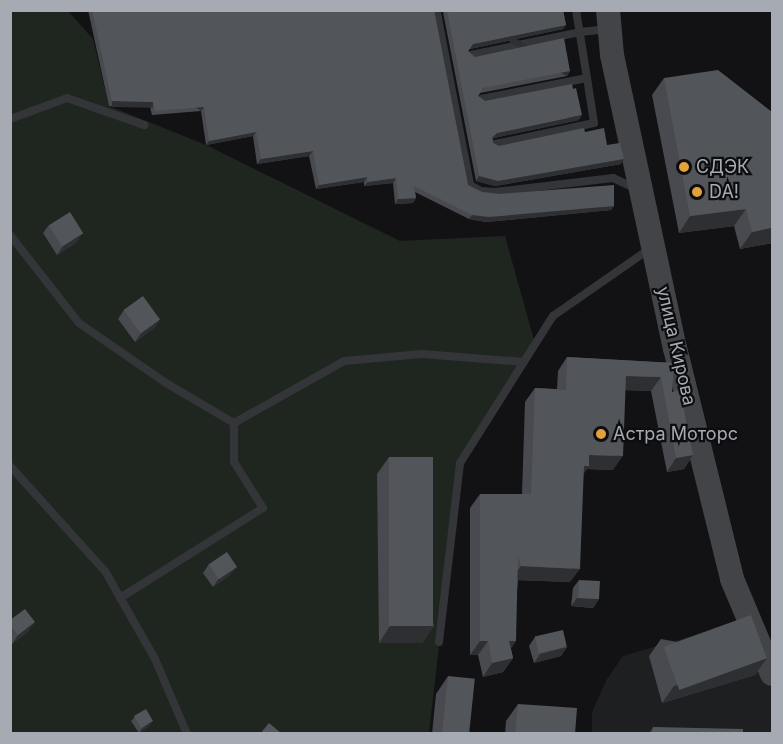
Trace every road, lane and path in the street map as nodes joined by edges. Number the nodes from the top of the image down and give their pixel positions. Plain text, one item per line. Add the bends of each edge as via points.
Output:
1 (576, 10) edge
2 (437, 13) edge
3 (609, 20) edge
4 (580, 32) junction
5 (471, 55) edge
6 (587, 78) junction
7 (481, 99) edge
8 (10, 119) edge
9 (144, 125) dead end
10 (495, 144) edge
11 (641, 191) junction
12 (10, 235) edge
13 (653, 246) junction
14 (524, 362) junction
15 (234, 423) junction
16 (10, 466) edge
17 (120, 598) junction
18 (439, 642) dead end
19 (772, 674) edge
20 (187, 734) edge

1 - 4 lane
2 - 11 lane via 470,185 495,192 613,178
3 - 4 lane
3 - 11 street, улица Кирова via 612,56
4 - 5 lane
4 - 6 lane
6 - 7 lane
6 - 10 lane via 594,123
8 - 9 lane via 67,98
11 - 13 street, улица Кирова
12 - 15 lane via 79,323 166,383
13 - 14 lane via 553,316
13 - 19 street, улица Кирова via 732,579
14 - 15 lane via 422,354 344,362
14 - 18 lane via 460,463
15 - 17 lane via 234,462 263,508
16 - 17 lane via 105,571
17 - 20 lane via 155,659

